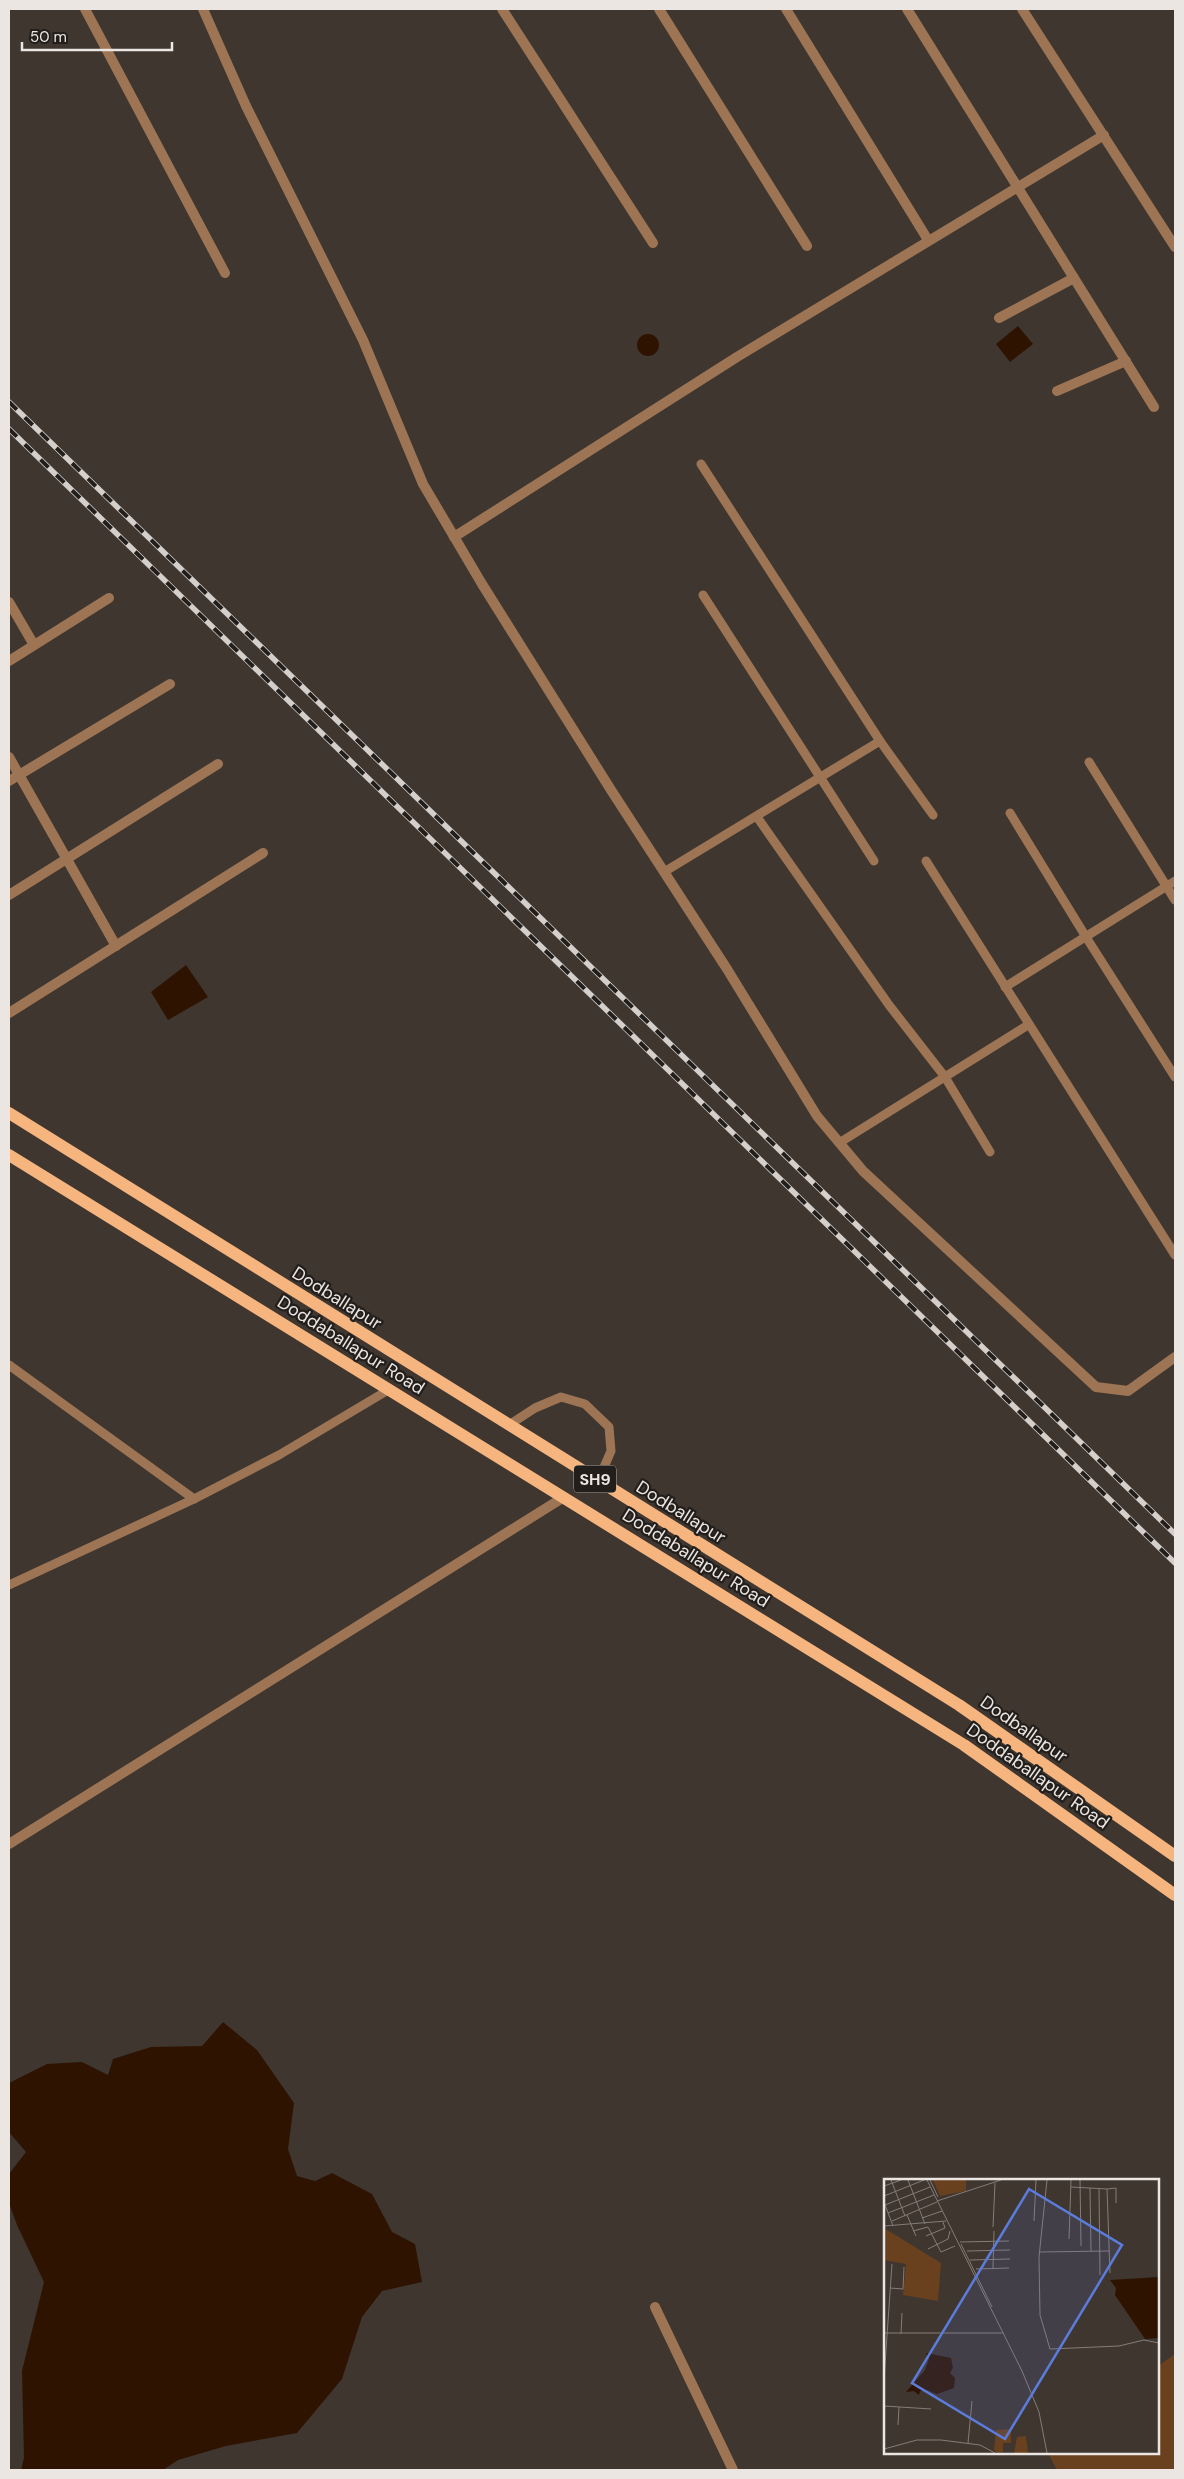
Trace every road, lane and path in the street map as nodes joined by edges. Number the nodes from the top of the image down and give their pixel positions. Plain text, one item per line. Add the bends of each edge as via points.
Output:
1 (85, 9) edge
2 (203, 9) edge
3 (502, 9) edge
4 (659, 9) edge
5 (786, 9) edge
6 (907, 9) edge
7 (1022, 9) edge
8 (1104, 135) junction
9 (1019, 188) junction
10 (928, 240) junction
11 (653, 243) dead end
12 (806, 246) dead end
13 (1175, 247) edge
14 (225, 273) dead end
15 (1074, 278) junction
16 (999, 318) dead end
17 (1126, 361) junction
18 (1058, 391) dead end
19 (1154, 407) dead end
20 (702, 464) dead end
21 (454, 537) junction
22 (702, 595) dead end
23 (109, 598) dead end
24 (9, 602) edge
25 (34, 645) junction
26 (9, 661) edge
27 (170, 684) dead end
28 (880, 741) junction
29 (9, 757) edge
30 (1089, 762) dead end
31 (218, 764) dead end
32 (19, 775) junction
33 (822, 777) junction
34 (9, 781) edge
35 (1010, 813) dead end
36 (932, 815) dead end
37 (757, 817) junction
38 (263, 853) dead end
39 (66, 859) junction
40 (874, 861) dead end
41 (926, 861) dead end
42 (664, 872) junction
43 (1175, 880) edge
44 (1167, 886) junction
45 (9, 896) edge
46 (1175, 900) edge
47 (1086, 937) junction
48 (116, 946) junction
49 (1005, 987) junction
50 (9, 1013) edge
51 (1028, 1025) junction
52 (945, 1077) junction
53 (1175, 1077) edge
54 (9, 1113) edge
55 (839, 1143) junction
56 (990, 1152) dead end
57 (9, 1155) edge
58 (1175, 1255) edge
59 (1175, 1357) edge
60 (9, 1365) edge
61 (390, 1389) junction
62 (509, 1425) junction
63 (598, 1481) junction
64 (564, 1497) junction
65 (194, 1499) junction
66 (9, 1585) edge
67 (9, 1844) edge
68 (1175, 1856) edge
69 (1175, 1895) edge
70 (655, 2307) dead end
71 (733, 2470) edge

1 - 14 street
2 - 21 street via 246,106 363,340 423,484
3 - 11 street
4 - 12 street
5 - 10 street
6 - 9 street
7 - 8 street
8 - 9 street
8 - 13 street
9 - 10 street
9 - 15 street
10 - 21 street via 728,362
15 - 16 street
15 - 17 street
17 - 18 street
17 - 19 street
20 - 28 lane
21 - 42 street
22 - 33 lane
23 - 25 street
24 - 25 street
25 - 26 street
27 - 32 street
28 - 33 lane
28 - 36 lane
29 - 32 street
30 - 44 lane
31 - 39 street
32 - 34 street
32 - 39 street
33 - 37 lane
33 - 40 lane
35 - 47 lane
37 - 42 lane
37 - 52 lane via 889,1005
38 - 48 street
39 - 45 street
39 - 48 street
41 - 49 lane
42 - 55 street via 817,1116
43 - 44 lane
44 - 46 lane
44 - 47 lane
47 - 49 lane
47 - 53 lane
48 - 50 street
49 - 51 lane
51 - 52 lane
51 - 58 lane
52 - 55 lane
52 - 56 lane
54 - 62 main road, Dodballapur / SH9
55 - 59 street via 863,1171 1096,1387 1128,1391
57 - 61 main road, Doddaballapur Road / SH9
60 - 65 lane
61 - 64 main road, Doddaballapur Road / SH9
61 - 65 lane via 279,1455
62 - 63 main road, Dodballapur / SH9
62 - 63 lane via 535,1408 561,1397 585,1404 609,1427 611,1451
63 - 68 main road, Dodballapur / SH9 via 959,1705
64 - 67 street
64 - 69 main road, Doddaballapur Road / SH9 via 964,1745
65 - 66 lane
70 - 71 street

